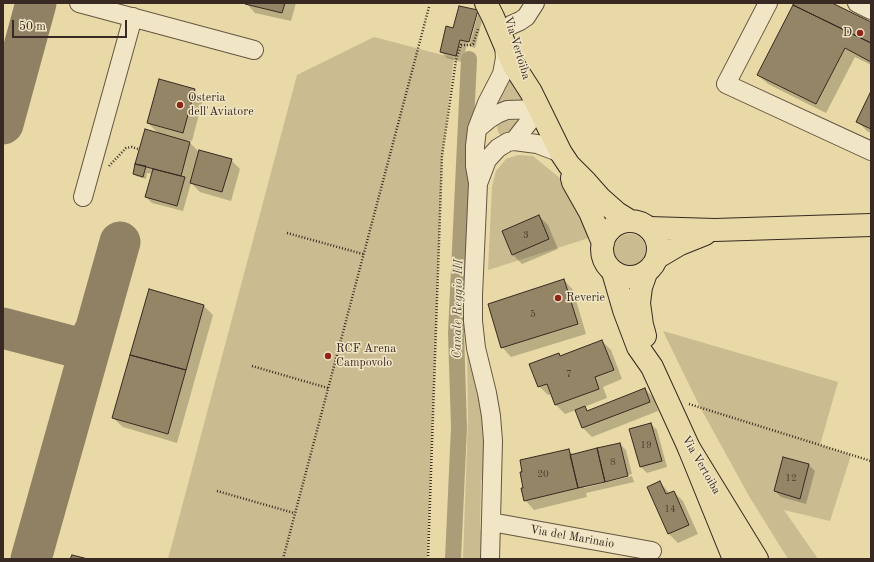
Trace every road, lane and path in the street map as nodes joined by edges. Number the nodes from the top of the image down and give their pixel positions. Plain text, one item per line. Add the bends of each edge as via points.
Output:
1 (79, 3) edge
2 (486, 3) edge
3 (504, 3) edge
4 (535, 3) edge
5 (768, 3) edge
6 (857, 3) edge
7 (429, 7) dead end
8 (871, 10) edge
9 (133, 17) junction
10 (479, 28) dead end
11 (507, 34) junction
12 (254, 50) dead end
13 (535, 101) junction
14 (477, 129) junction
15 (507, 143) junction
16 (138, 149) dead end
17 (871, 151) edge
18 (565, 159) junction
19 (91, 169) junction
20 (478, 183) junction
21 (83, 196) dead end
22 (640, 224) junction
23 (871, 225) edge
24 (714, 230) junction
25 (287, 233) dead end
26 (602, 243) junction
27 (363, 254) junction
28 (652, 265) junction
29 (613, 272) junction
30 (252, 366) dead end
31 (652, 367) junction
32 (328, 388) junction
33 (665, 396) junction
34 (689, 448) junction
35 (871, 461) edge
36 (217, 490) dead end
37 (294, 513) junction
38 (491, 522) junction
39 (652, 551) dead end
40 (282, 559) edge
41 (428, 559) edge
42 (490, 559) edge
43 (734, 559) edge
44 (757, 559) edge

1 - 9 street
2 - 11 main road, Via Vertoiba
3 - 11 main road, Via Vertoiba
4 - 11 street via 526,17
5 - 17 street via 726,84
6 - 8 street
7 - 27 path
9 - 12 street
9 - 19 street
10 - 41 path via 472,44 461,46 456,60 442,156
11 - 13 main road, Via Vertoiba via 513,64
11 - 14 street via 502,74
13 - 14 street via 497,114
13 - 15 street via 525,128
13 - 18 main road, Via Vertoiba
14 - 15 street via 491,140
14 - 20 street via 475,159
15 - 18 street via 537,144
15 - 20 street via 487,160
16 - 19 path via 126,148 107,168
18 - 22 main road, Via Vertoiba via 617,213
18 - 26 main road, Via Vertoiba
19 - 21 street
20 - 38 street via 473,321 494,441
22 - 24 main road
22 - 26 main road via 621,222 612,227
22 - 28 main road, Via Vertoiba via 654,234 658,241 659,249
23 - 24 main road
24 - 28 main road via 680,244
25 - 27 path
26 - 29 main road, Via Vertoiba via 604,259
27 - 32 path
28 - 29 main road via 638,277 621,277
28 - 31 main road, Via Vertoiba via 641,287 639,303
29 - 31 main road, Via Vertoiba via 638,348
30 - 32 path
31 - 33 main road, Via Vertoiba
32 - 37 path
33 - 34 main road, Via Vertoiba
33 - 35 path
34 - 43 main road
34 - 44 main road, Via Vertoiba
36 - 37 path
37 - 40 path
38 - 39 street, Via del Marinaio
38 - 42 street

